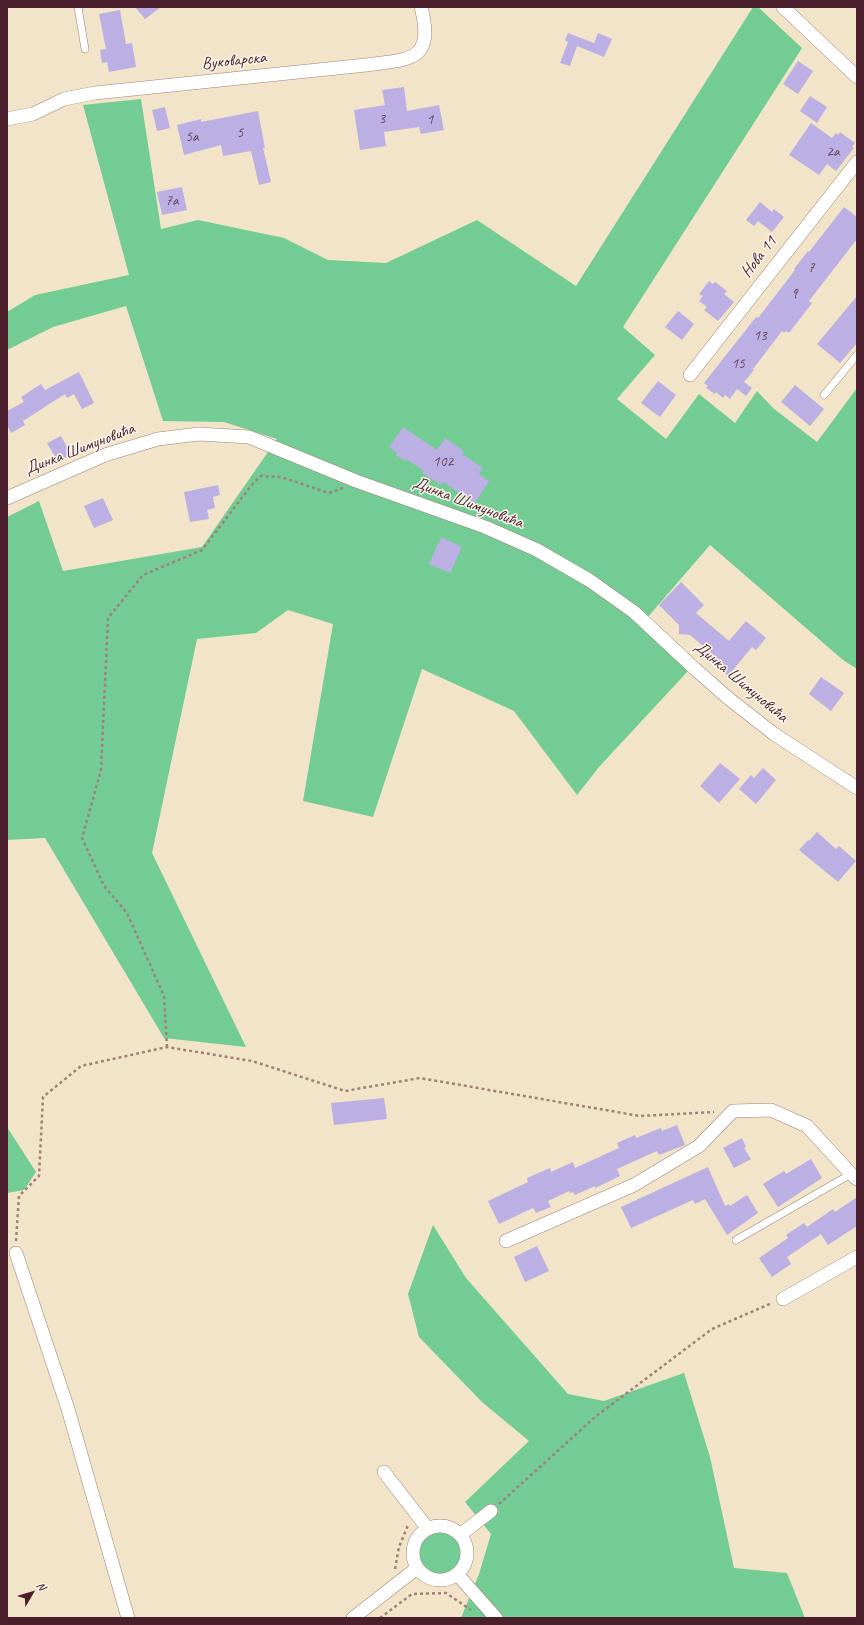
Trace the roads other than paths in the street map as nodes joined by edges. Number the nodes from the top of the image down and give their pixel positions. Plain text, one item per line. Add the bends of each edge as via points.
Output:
1 (78, 7) edge
2 (421, 7) edge
3 (783, 7) edge
4 (86, 49) dead end
5 (857, 77) edge
6 (7, 119) edge
7 (857, 162) edge
8 (857, 354) edge
9 (690, 375) dead end
10 (824, 395) dead end
11 (7, 498) edge
12 (857, 788) edge
13 (854, 1176) edge
14 (736, 1240) dead end
15 (506, 1241) dead end
16 (16, 1252) road end
17 (857, 1257) edge
18 (783, 1299) road end
19 (384, 1472) dead end
20 (491, 1511) road end
21 (428, 1529) junction
22 (460, 1535) junction
23 (417, 1568) junction
24 (457, 1574) junction
25 (128, 1618) edge
26 (354, 1618) edge
27 (496, 1618) edge

1 - 4 lane
2 - 6 street, Вуковарска via 425,29 423,46 419,52 406,60 95,93 64,99 33,114
3 - 5 street
7 - 9 street, Нова 11
8 - 10 lane
11 - 12 street, Динка Шимуновића via 105,455 158,439 199,434 249,437 356,481 485,528 537,550 589,580 634,612 728,698 774,734
13 - 14 lane
13 - 15 street via 807,1126 771,1110 733,1111 699,1146 634,1184
16 - 25 street via 68,1409
17 - 18 street
19 - 21 street
20 - 22 street
21 - 22 street via 445,1526
21 - 23 street via 420,1534 415,1542 413,1550
22 - 24 street via 466,1547 466,1560
23 - 24 street via 432,1579 445,1579
23 - 26 street
24 - 27 street

